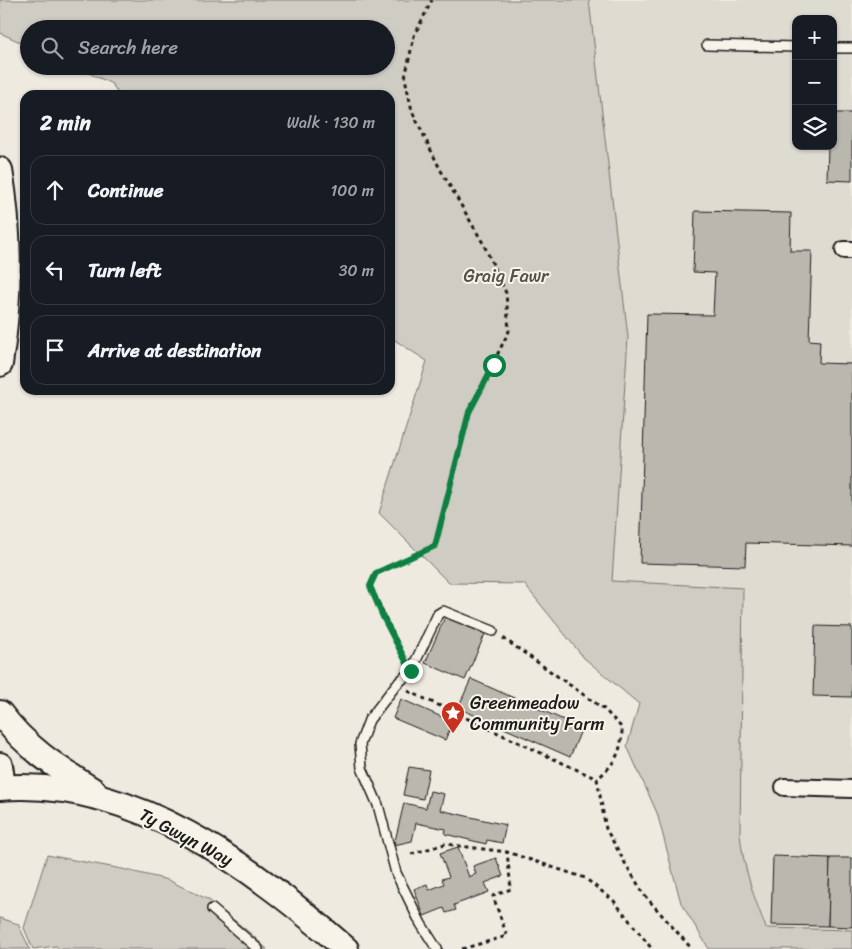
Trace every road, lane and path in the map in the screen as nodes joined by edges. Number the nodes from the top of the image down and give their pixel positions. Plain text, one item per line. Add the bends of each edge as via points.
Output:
1 (432, 0) edge
2 (707, 45) dead end
3 (792, 47) edge
4 (837, 48) edge
5 (852, 48) edge
6 (0, 170) edge
7 (0, 364) edge
8 (493, 631) joint
9 (411, 671) junction
10 (396, 685) junction
11 (0, 713) edge
12 (597, 779) junction
13 (1, 780) edge
14 (784, 787) dead end
15 (852, 789) edge
16 (102, 796) junction
17 (507, 852) junction
18 (411, 854) dead end
19 (212, 909) dead end
20 (258, 949) edge
21 (346, 949) edge
22 (437, 949) edge
23 (462, 949) edge
24 (652, 949) edge
25 (692, 949) edge

1 - 9 path via 414,36 404,78 412,111 440,169 483,243 506,293 509,331 469,412 435,546 376,573 370,586
2 - 3 lane
4 - 5 lane
6 - 7 street via 9,264
8 - 9 lane via 443,611 438,614
8 - 12 path via 604,709 622,728 622,745 610,768
9 - 10 lane
10 - 12 path
10 - 22 lane via 369,720 360,744 362,768 378,805 396,873
11 - 16 street via 16,735 48,761
12 - 25 path via 606,829 625,863 646,896
13 - 16 street, Ty Gwyn Way
14 - 15 street
16 - 21 street, Ty Gwyn Way via 161,821 238,865 280,894
17 - 18 path via 444,844
17 - 23 path via 511,889 493,896 507,936
17 - 24 path via 585,878 614,901
19 - 20 lane

